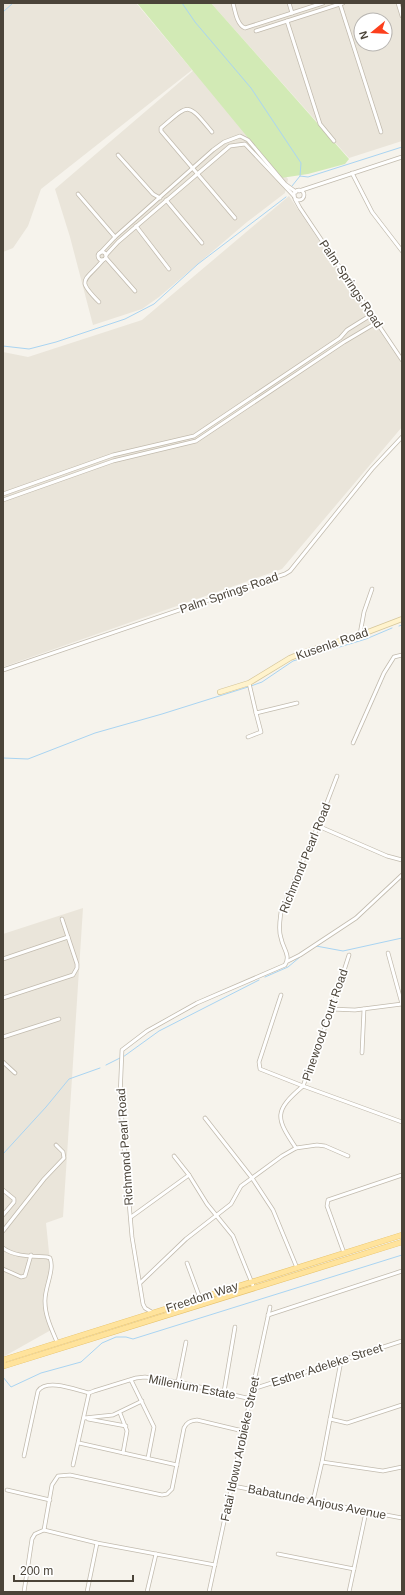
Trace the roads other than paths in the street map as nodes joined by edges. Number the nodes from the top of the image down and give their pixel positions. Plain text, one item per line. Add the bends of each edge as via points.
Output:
1 (233, 3) edge
2 (288, 3) edge
3 (323, 3) edge
4 (341, 3) edge
5 (398, 3) edge
6 (292, 13) junction
7 (402, 16) edge
8 (287, 21) junction
9 (256, 31) dead end
10 (212, 132) dead end
11 (381, 132) dead end
12 (334, 140) dead end
13 (118, 155) dead end
14 (402, 157) edge
15 (192, 169) junction
16 (352, 173) junction
17 (197, 174) junction
18 (307, 188) junction
19 (297, 191) junction
20 (78, 194) dead end
21 (304, 195) junction
22 (160, 198) junction
23 (295, 198) junction
24 (302, 199) junction
25 (166, 200) junction
26 (300, 208) junction
27 (235, 218) dead end
28 (136, 226) junction
29 (115, 237) junction
30 (202, 243) dead end
31 (402, 251) edge
32 (100, 253) junction
33 (98, 258) junction
34 (105, 258) junction
35 (99, 266) junction
36 (169, 269) dead end
37 (135, 292) dead end
38 (99, 302) dead end
39 (371, 315) junction
40 (376, 323) junction
41 (354, 326) junction
42 (359, 334) junction
43 (402, 360) edge
44 (402, 437) edge
45 (3, 494) edge
46 (3, 500) edge
47 (372, 589) dead end
48 (402, 619) edge
49 (360, 634) junction
50 (402, 655) edge
51 (3, 670) edge
52 (249, 686) junction
53 (220, 692) dead end
54 (297, 703) dead end
55 (256, 713) junction
56 (248, 737) dead end
57 (353, 743) dead end
58 (337, 776) dead end
59 (318, 826) junction
60 (402, 860) edge
61 (402, 875) edge
62 (62, 919) dead end
63 (68, 937) junction
64 (388, 953) dead end
65 (349, 955) dead end
66 (3, 959) edge
67 (288, 961) junction
68 (281, 995) dead end
69 (3, 998) edge
70 (402, 1004) edge
71 (331, 1009) junction
72 (364, 1009) junction
73 (59, 1019) dead end
74 (3, 1037) edge
75 (362, 1053) dead end
76 (3, 1062) edge
77 (15, 1074) dead end
78 (303, 1086) junction
79 (205, 1118) dead end
80 (402, 1122) edge
81 (56, 1145) dead end
82 (296, 1148) junction
83 (174, 1156) dead end
84 (348, 1156) dead end
85 (189, 1176) junction
86 (402, 1176) edge
87 (252, 1178) junction
88 (3, 1190) edge
89 (3, 1214) edge
90 (217, 1215) junction
91 (130, 1217) junction
92 (12, 1219) junction
93 (3, 1231) edge
94 (402, 1235) edge
95 (402, 1242) edge
96 (3, 1248) edge
97 (344, 1253) junction
98 (31, 1256) junction
99 (187, 1264) dead end
100 (297, 1268) junction
101 (3, 1269) edge
102 (402, 1271) edge
103 (252, 1282) junction
104 (140, 1283) junction
105 (254, 1288) junction
106 (200, 1298) junction
107 (270, 1307) dead end
108 (153, 1313) junction
109 (268, 1315) junction
110 (235, 1327) dead end
111 (402, 1341) edge
112 (57, 1342) junction
113 (186, 1342) dead end
114 (341, 1361) junction
115 (3, 1363) edge
116 (131, 1380) junction
117 (178, 1382) junction
118 (253, 1389) junction
119 (224, 1392) junction
120 (89, 1393) junction
121 (251, 1399) junction
122 (142, 1401) junction
123 (402, 1405) edge
124 (120, 1413) junction
125 (84, 1418) junction
126 (330, 1419) junction
127 (126, 1426) junction
128 (242, 1431) junction
129 (79, 1443) junction
130 (123, 1453) junction
131 (24, 1456) dead end
132 (148, 1458) junction
133 (322, 1462) junction
134 (73, 1465) dead end
135 (177, 1465) junction
136 (402, 1467) edge
137 (233, 1486) junction
138 (7, 1490) dead end
139 (50, 1500) junction
140 (313, 1500) junction
141 (366, 1512) junction
142 (402, 1518) edge
143 (44, 1530) junction
144 (97, 1543) junction
145 (156, 1554) junction
146 (278, 1554) dead end
147 (215, 1566) junction
148 (354, 1569) junction
149 (24, 1592) edge
150 (87, 1592) edge
151 (148, 1592) edge
152 (209, 1592) edge
153 (349, 1592) edge

1 - 6 street via 239,22 245,28
2 - 6 street
3 - 6 street
4 - 8 street
4 - 11 street
5 - 7 street
8 - 9 street
8 - 12 street via 320,124
10 - 15 street via 194,110 190,109 180,112 161,128
13 - 22 street via 148,190
14 - 16 street
15 - 17 street
15 - 19 street via 224,142 240,136 248,140 286,184
15 - 22 street
16 - 18 street
16 - 31 street via 372,212
17 - 23 street, Palm Springs Road via 230,146 245,144
17 - 25 street
17 - 27 street
18 - 19 street
18 - 21 street
19 - 21 street
19 - 23 street
20 - 29 street
21 - 24 street
22 - 29 street
23 - 24 street
23 - 26 street, Palm Springs Road
24 - 26 street
25 - 28 street
25 - 30 street
26 - 39 street, Palm Springs Road
28 - 34 street
28 - 36 street
29 - 32 street
32 - 33 street
32 - 34 street via 103,252
33 - 34 street
33 - 35 street
34 - 35 street
34 - 37 street
35 - 38 street via 84,283 86,289
39 - 40 street, Palm Springs Road
39 - 41 street
40 - 42 street
40 - 43 street, Palm Springs Road
41 - 42 street
41 - 45 street via 194,436 113,456
42 - 46 street via 196,441 113,461
44 - 51 street, Palm Springs Road via 372,469 285,574
47 - 49 street
48 - 49 main road, Kusenla Road
49 - 52 main road, Kusenla Road via 290,658
50 - 57 street via 394,657 384,673
52 - 53 main road, Kusenla Road
52 - 55 street
54 - 55 street
55 - 56 street via 261,732
58 - 59 street, Richmond Pearl Road
59 - 60 street
59 - 67 street, Richmond Pearl Road via 281,912 280,938
61 - 67 street via 356,918
62 - 63 street
63 - 66 street
63 - 69 street via 77,964 73,975
64 - 70 street
65 - 71 street, Pinewood Court Road
67 - 91 street, Richmond Pearl Road via 285,965 197,1003 147,1031 122,1050 120,1097
68 - 78 street via 259,1062 260,1069
70 - 72 street
71 - 72 street
71 - 78 street, Pinewood Court Road
72 - 75 street
73 - 74 street
76 - 77 street
78 - 80 street, Pinewood Court Road
78 - 82 street via 288,1099 280,1120
79 - 87 street
81 - 92 street via 63,1152 64,1158
82 - 84 street via 325,1146
82 - 87 street
83 - 85 street
85 - 90 street
85 - 91 street
86 - 97 street via 328,1200 327,1206
87 - 90 street via 241,1186 234,1200
87 - 100 street via 273,1210
88 - 89 street via 14,1199 14,1202
89 - 92 street
90 - 103 street via 233,1236
90 - 104 street via 186,1239
91 - 104 street, Richmond Pearl Road
92 - 93 street
94 - 97 main road, Freedom Way
95 - 105 main road, Freedom Way
96 - 98 street via 12,1253
97 - 100 main road, Freedom Way
98 - 101 street via 25,1276 21,1277
98 - 112 street via 47,1257 51,1260 45,1302
99 - 106 street
100 - 103 main road, Freedom Way
102 - 109 street
103 - 105 street
103 - 106 main road, Freedom Way
104 - 108 street, Richmond Pearl Road via 143,1304
105 - 115 main road, Freedom Way
106 - 108 main road, Freedom Way
107 - 109 street, Fatai Idowu Arobieke Street
108 - 112 main road, Freedom Way
109 - 118 street, Fatai Idowu Arobieke Street
110 - 119 street
111 - 114 street, Esther Adeleke Street
112 - 115 main road, Freedom Way
113 - 117 street
114 - 118 street, Esther Adeleke Street
114 - 126 street
116 - 117 street, Millenium Estate via 145,1377
116 - 120 street, Millenium Estate
116 - 122 street
117 - 119 street, Millenium Estate
118 - 121 street, Fatai Idowu Arobieke Street
119 - 121 street, Millenium Estate
120 - 125 street
120 - 131 street via 51,1384 41,1388 38,1391
121 - 128 street, Fatai Idowu Arobieke Street
122 - 124 street
122 - 132 street via 154,1427
123 - 126 street via 347,1423
124 - 125 street
124 - 127 street
125 - 127 street
125 - 129 street
126 - 133 street
127 - 130 street via 128,1431
128 - 135 street via 197,1420 191,1421 184,1428
128 - 137 street, Fatai Idowu Arobieke Street
129 - 130 street
129 - 134 street
130 - 132 street
132 - 135 street
133 - 136 street via 384,1471
133 - 140 street
135 - 139 street via 172,1489 167,1494 62,1474 54,1480
137 - 140 street, Babatunde Anjous Avenue
137 - 147 street, Fatai Idowu Arobieke Street
138 - 139 street
139 - 143 street
140 - 141 street, Babatunde Anjous Avenue
141 - 142 street, Babatunde Anjous Avenue
141 - 148 street
143 - 144 street
143 - 149 street via 33,1536
144 - 145 street
144 - 150 street
145 - 147 street
145 - 151 street
146 - 148 street
147 - 152 street, Fatai Idowu Arobieke Street
148 - 153 street

